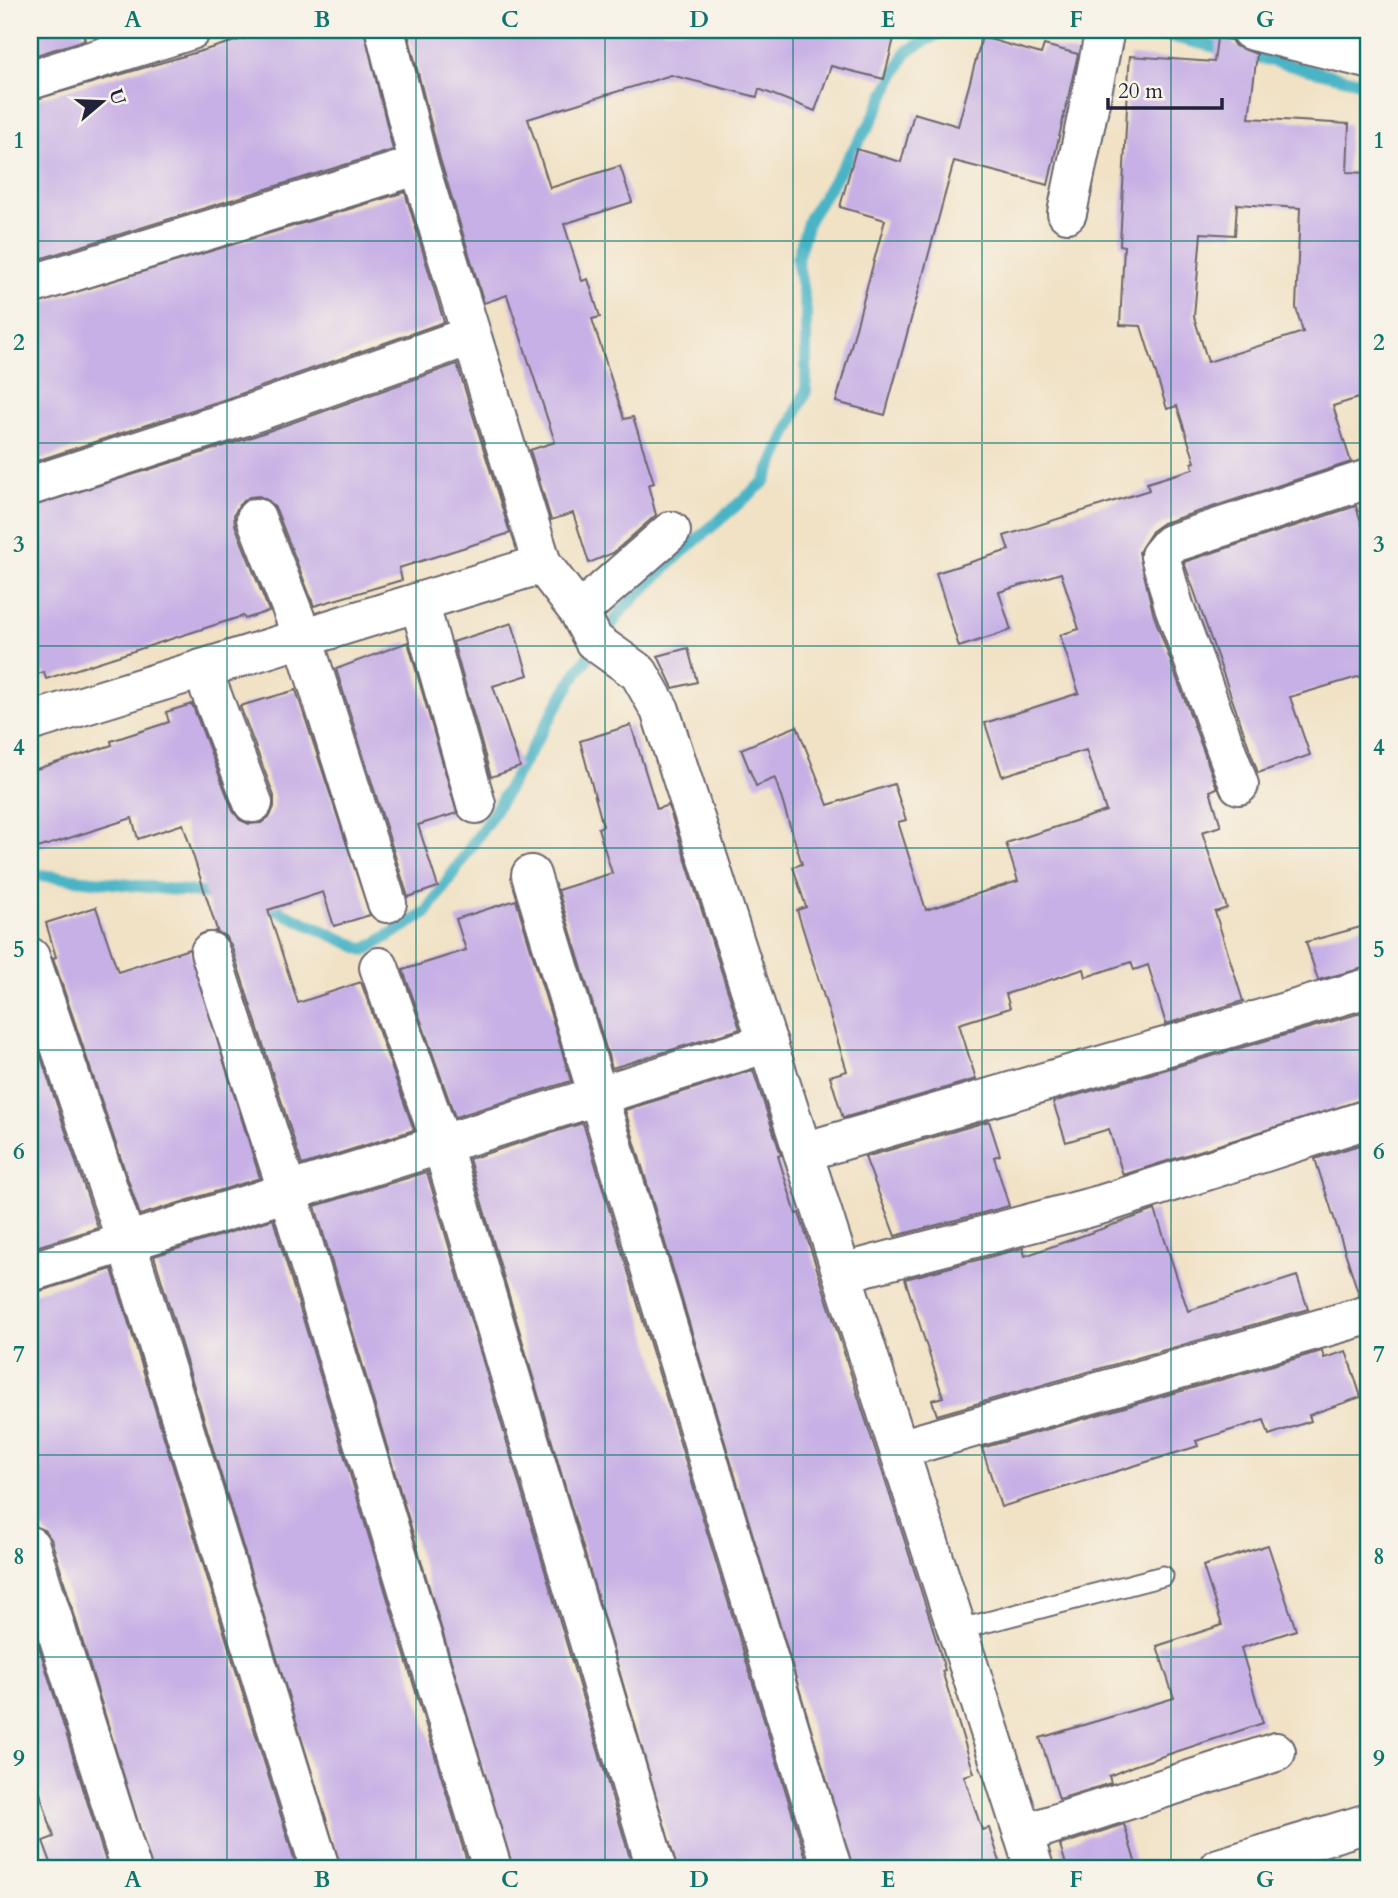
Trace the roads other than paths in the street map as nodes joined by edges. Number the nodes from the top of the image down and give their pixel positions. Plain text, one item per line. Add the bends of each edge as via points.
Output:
1 (191, 30) edge
2 (386, 30) edge
3 (1250, 30) edge
4 (1104, 33) edge
5 (1368, 59) edge
6 (30, 80) edge
7 (419, 165) junction
8 (1068, 213) dead end
9 (30, 285) edge
10 (470, 336) junction
11 (30, 486) edge
12 (1365, 491) edge
13 (256, 518) dead end
14 (671, 531) dead end
15 (541, 564) junction
16 (419, 602) junction
17 (586, 626) junction
18 (303, 638) junction
19 (202, 669) junction
20 (30, 722) edge
21 (1239, 785) dead end
22 (253, 803) dead end
23 (476, 804) dead end
24 (531, 875) dead end
25 (387, 903) dead end
26 (210, 951) dead end
27 (30, 957) edge
28 (379, 967) dead end
29 (1368, 988) edge
30 (768, 1043) junction
31 (597, 1096) junction
32 (1368, 1119) edge
33 (442, 1145) junction
34 (803, 1152) junction
35 (288, 1193) junction
36 (127, 1244) junction
37 (30, 1272) edge
38 (842, 1273) junction
39 (1368, 1315) edge
40 (899, 1449) junction
41 (30, 1546) edge
42 (1163, 1576) dead end
43 (957, 1630) junction
44 (1276, 1752) dead end
45 (1368, 1823) edge
46 (1029, 1851) edge
47 (131, 1868) edge
48 (320, 1868) edge
49 (492, 1868) edge
50 (656, 1868) edge
51 (832, 1868) edge
52 (1219, 1868) edge

1 - 6 street
2 - 7 street
3 - 5 street
4 - 8 street
7 - 9 street
7 - 10 street
10 - 11 street
10 - 15 street
12 - 21 street via 1170,544 1160,556
13 - 18 street
14 - 17 street
15 - 16 street
15 - 17 street
16 - 18 street
16 - 23 street
17 - 30 street via 639,673 660,710
18 - 19 street
18 - 25 street
19 - 20 street
19 - 22 street
24 - 31 street
26 - 35 street
27 - 36 street
28 - 33 street
29 - 34 street
30 - 31 street
30 - 34 street
31 - 33 street
31 - 51 street
32 - 38 street via 1103,1205
33 - 35 street
33 - 50 street
34 - 38 street
35 - 36 street
35 - 49 street
36 - 37 street
36 - 48 street
38 - 40 street
39 - 40 street
40 - 43 street
41 - 47 street
42 - 43 lane
43 - 46 street
44 - 46 street
45 - 52 street

